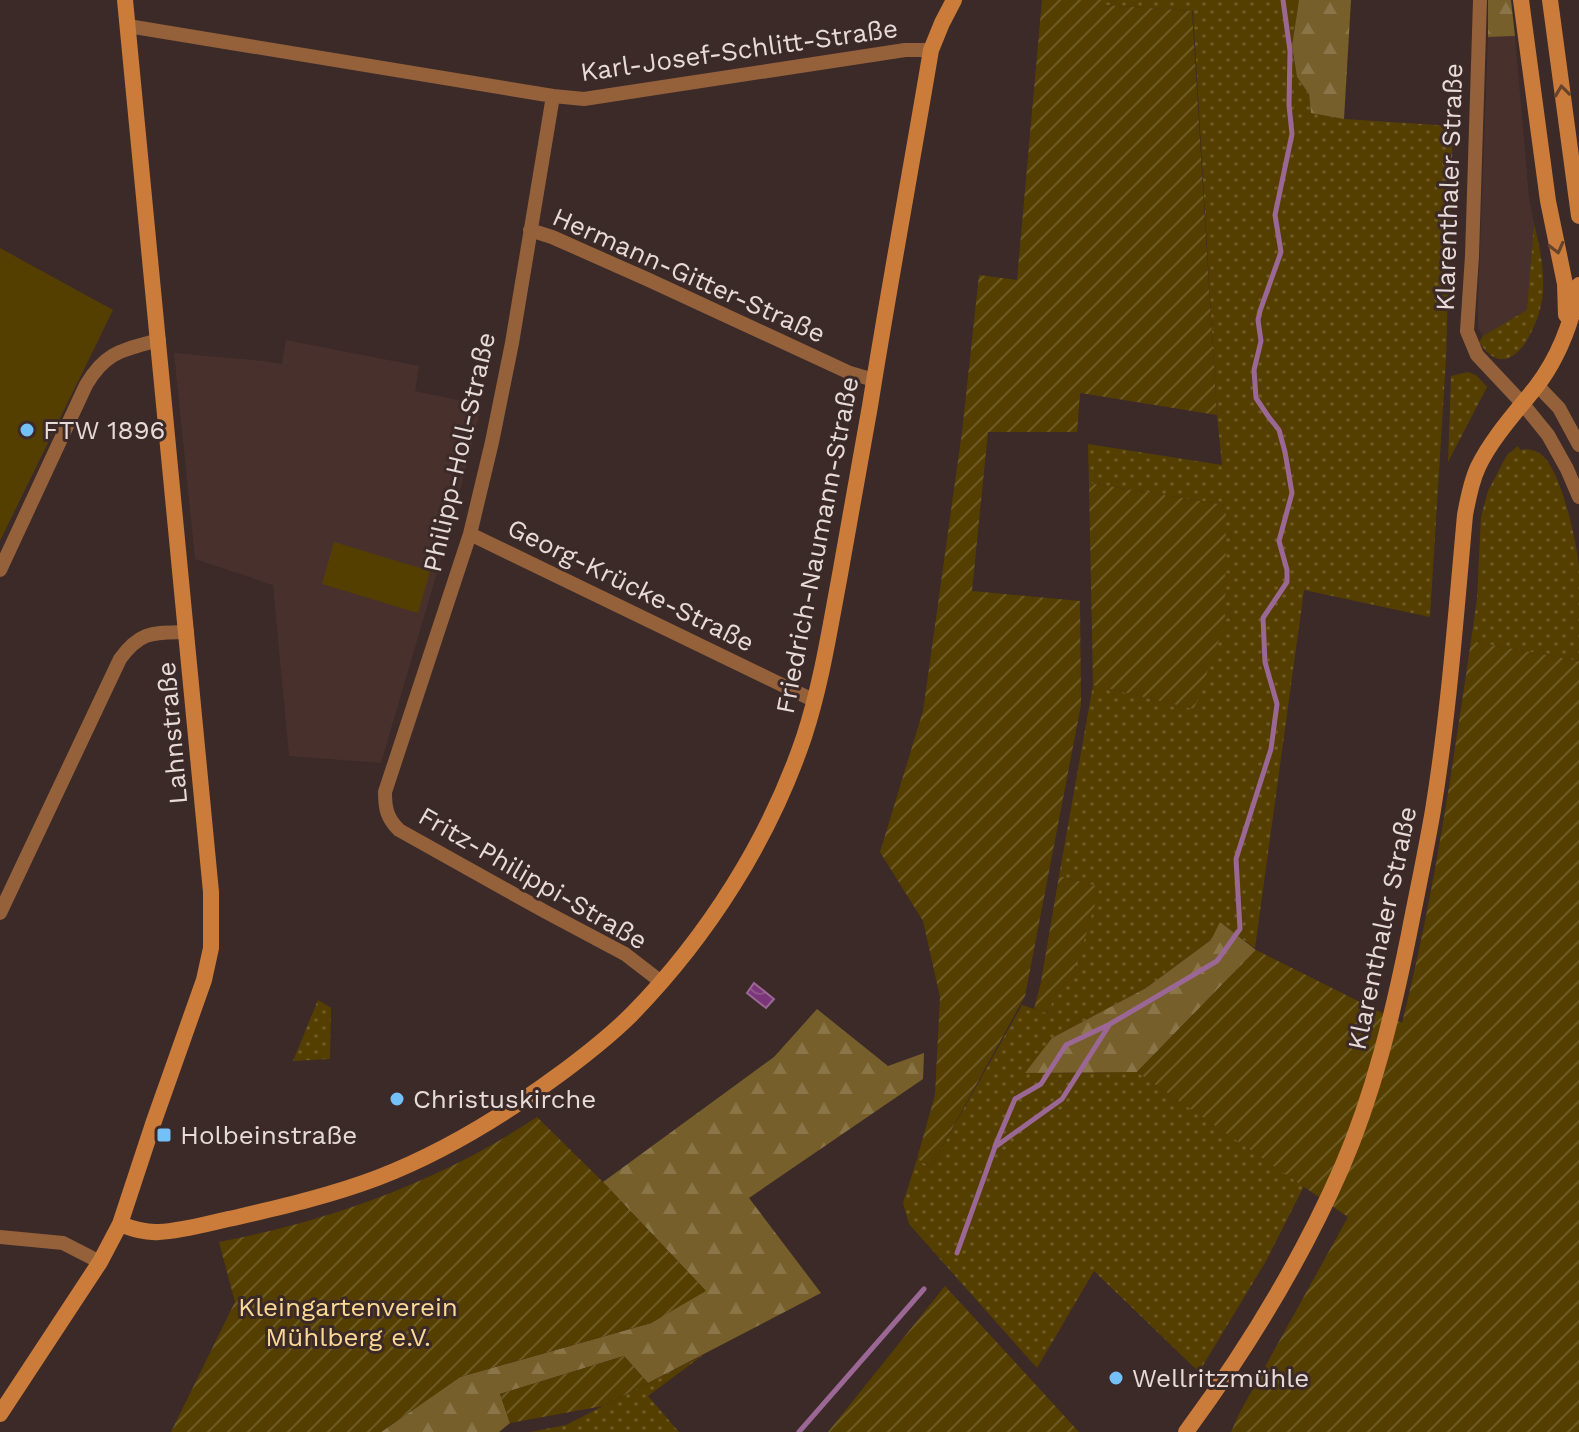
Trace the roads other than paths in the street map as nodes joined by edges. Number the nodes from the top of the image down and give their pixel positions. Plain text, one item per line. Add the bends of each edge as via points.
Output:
1 (125, 0) edge
2 (954, 0) edge
3 (1480, 0) edge
4 (1521, 0) edge
5 (1550, 0) edge
6 (128, 26) junction
7 (931, 50) junction
8 (553, 96) junction
9 (1579, 216) edge
10 (530, 230) junction
11 (1579, 285) edge
12 (159, 340) junction
13 (1562, 343) junction
14 (874, 380) junction
15 (1537, 385) junction
16 (1522, 403) junction
17 (1579, 445) edge
18 (1579, 497) edge
19 (470, 534) junction
20 (0, 570) edge
21 (187, 632) junction
22 (815, 701) junction
23 (386, 813) joint
24 (0, 913) edge
25 (660, 981) junction
26 (120, 1224) junction
27 (0, 1237) edge
28 (100, 1262) junction
29 (0, 1414) edge
30 (1186, 1432) edge

1 - 6 street, Lahnstraße
2 - 7 street, Friedrich-Naumann-Straße
3 - 16 street, Klarenthaler Straße via 1467,331 1477,355
4 -> 13 street, Klarenthaler Straße via 1548,201 1565,284
9 -> 5 street
6 - 8 street, Karl-Josef-Schlitt-Straße
6 - 12 street, Lahnstraße
7 - 8 street, Karl-Josef-Schlitt-Straße via 584,99
7 - 14 street, Friedrich-Naumann-Straße
8 - 10 street, Philipp-Holl-Straße
10 - 14 street, Hermann-Gitter-Straße
10 - 19 street, Philipp-Holl-Straße via 512,343
11 - 13 street, Klarenthaler Straße
12 - 20 street via 113,355 96,369
12 - 21 street, Lahnstraße
13 - 15 street, Klarenthaler Straße
14 - 22 street, Friedrich-Naumann-Straße
15 - 16 street, Klarenthaler Straße
15 - 17 street via 1559,408
16 - 18 street via 1548,435
16 - 30 street, Klarenthaler Straße via 1482,460 1470,490 1433,810 1397,992 1362,1112 1310,1236 1265,1316
19 - 22 street, Georg-Krücke-Straße
19 - 23 street, Philipp-Holl-Straße via 385,792
21 - 24 street via 146,635 120,659
21 - 26 street, Lahnstraße via 211,892 211,948
22 - 25 street, Friedrich-Naumann-Straße via 790,774 757,844 713,916
23 - 25 street, Fritz-Philippi-Straße via 399,830 625,954
25 - 26 street, Friedrich-Naumann-Straße via 590,1051 522,1102 399,1170 214,1222 160,1232
26 - 28 street, Lahnstraße
27 - 28 street via 63,1243
28 - 29 street, Lahnstraße

